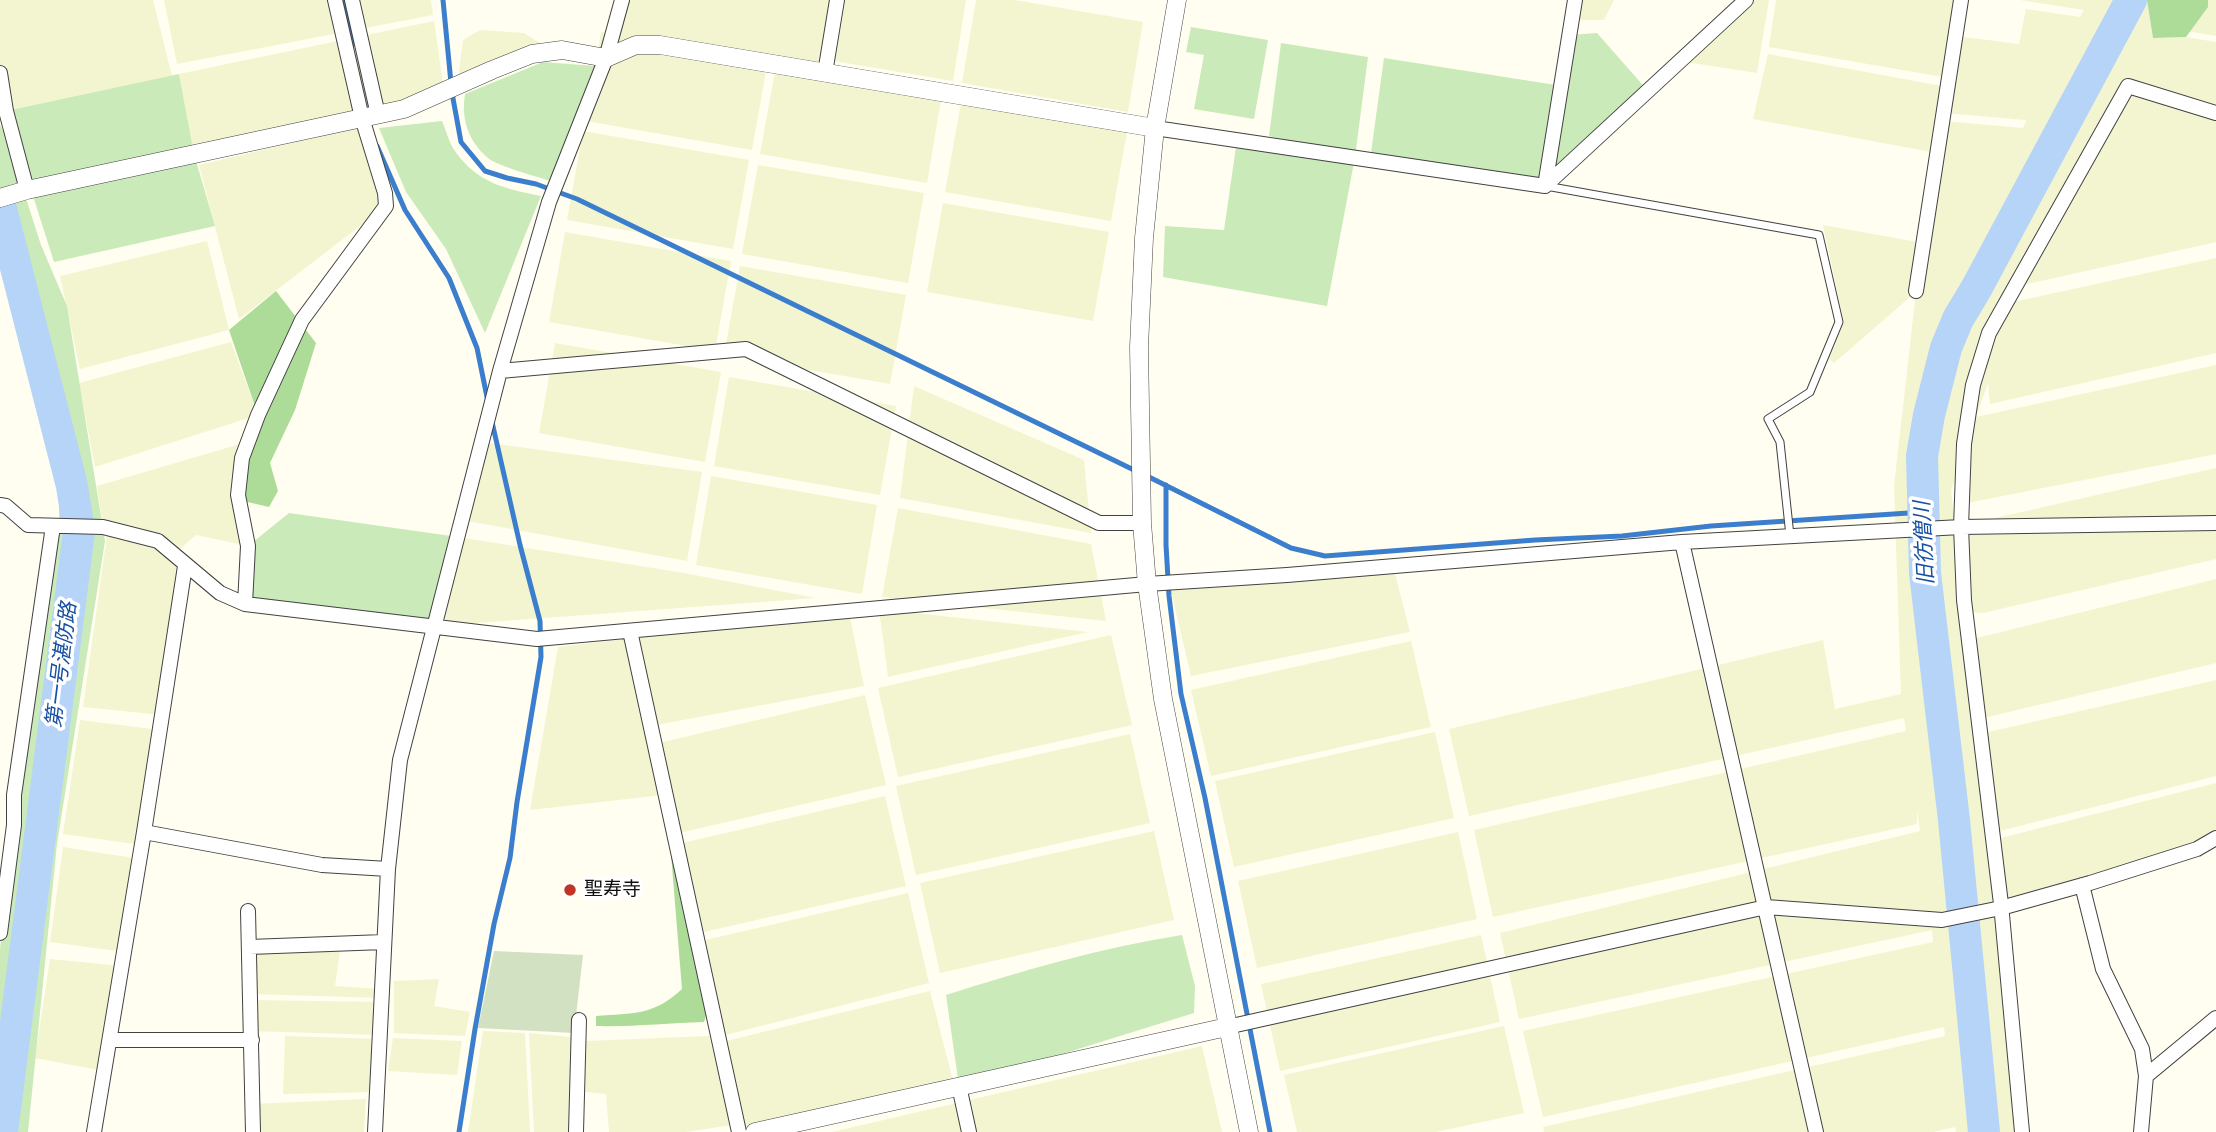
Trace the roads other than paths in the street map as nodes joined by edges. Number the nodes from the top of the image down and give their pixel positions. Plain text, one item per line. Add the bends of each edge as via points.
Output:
1 (335, 0) edge
2 (352, 0) edge
3 (622, 0) edge
4 (837, 0) edge
5 (1177, 0) edge
6 (1575, 0) edge
7 (1746, 0) edge
8 (1961, 0) edge
9 (606, 58) junction
10 (0, 73) edge
11 (825, 73) junction
12 (2216, 113) edge
13 (370, 116) junction
14 (1156, 128) junction
15 (1545, 186) junction
16 (27, 190) junction
17 (0, 198) edge
18 (1916, 291) dead end
19 (500, 371) junction
20 (0, 505) edge
21 (1142, 523) junction
22 (2216, 523) edge
23 (56, 526) junction
24 (1961, 527) junction
25 (1790, 536) junction
26 (1682, 542) junction
27 (185, 566) junction
28 (1147, 584) junction
29 (245, 604) junction
30 (435, 626) junction
31 (630, 631) junction
32 (7, 825) edge
33 (144, 832) junction
34 (2216, 838) edge
35 (388, 869) junction
36 (2082, 885) junction
37 (1766, 907) junction
38 (2001, 908) junction
39 (248, 911) dead end
40 (0, 933) edge
41 (384, 942) junction
42 (249, 947) junction
43 (2216, 1018) edge
44 (579, 1020) dead end
45 (1227, 1027) junction
46 (110, 1040) junction
47 (252, 1040) junction
48 (2146, 1076) junction
49 (959, 1086) junction
50 (94, 1132) edge
51 (253, 1132) edge
52 (375, 1132) edge
53 (576, 1132) edge
54 (739, 1132) edge
55 (755, 1132) edge
56 (969, 1132) edge
57 (1248, 1132) edge
58 (1816, 1132) edge
59 (2022, 1132) edge
60 (2141, 1132) edge

1 - 13 street
2 - 13 street
3 - 9 street
4 - 11 street
5 - 14 street
6 - 15 street
7 - 15 street
8 - 18 street
9 - 11 street via 636,45 660,45
9 - 13 street via 562,50 532,54 404,108
9 - 19 street via 549,202
10 - 16 street
11 - 14 street
12 - 24 street via 2129,86 1989,333 1973,385
13 - 16 street
13 - 29 street via 386,206 302,320 242,458 238,495 248,546
14 - 15 street
14 - 21 street via 1139,348
15 - 25 lane via 1819,235 1839,322 1810,392 1768,419 1780,442
16 - 17 street
19 - 21 street via 746,349 1098,523
19 - 30 street
20 - 23 street via 28,525
21 - 28 street
22 - 24 street
23 - 27 street via 103,527 158,541
23 - 32 street
24 - 25 street
24 - 38 street via 1965,600
25 - 26 street
26 - 28 street
26 - 37 street
27 - 29 street via 220,593
27 - 33 street
28 - 31 street
28 - 45 street via 1163,699
29 - 30 street
30 - 31 street via 537,639
30 - 35 street via 400,760
31 - 54 street
32 - 40 street
33 - 35 street via 322,865
33 - 46 street
34 - 36 street via 2197,849
35 - 41 street
36 - 38 street
36 - 48 street via 2103,969 2142,1049
37 - 38 street via 1942,920
37 - 45 street
37 - 58 street
38 - 59 street
39 - 42 street
41 - 42 street
41 - 52 street
42 - 47 street
43 - 48 street
44 - 53 street
45 - 49 street
45 - 57 street
46 - 47 street
46 - 50 street
47 - 51 street
48 - 60 street
49 - 55 street
49 - 56 street

